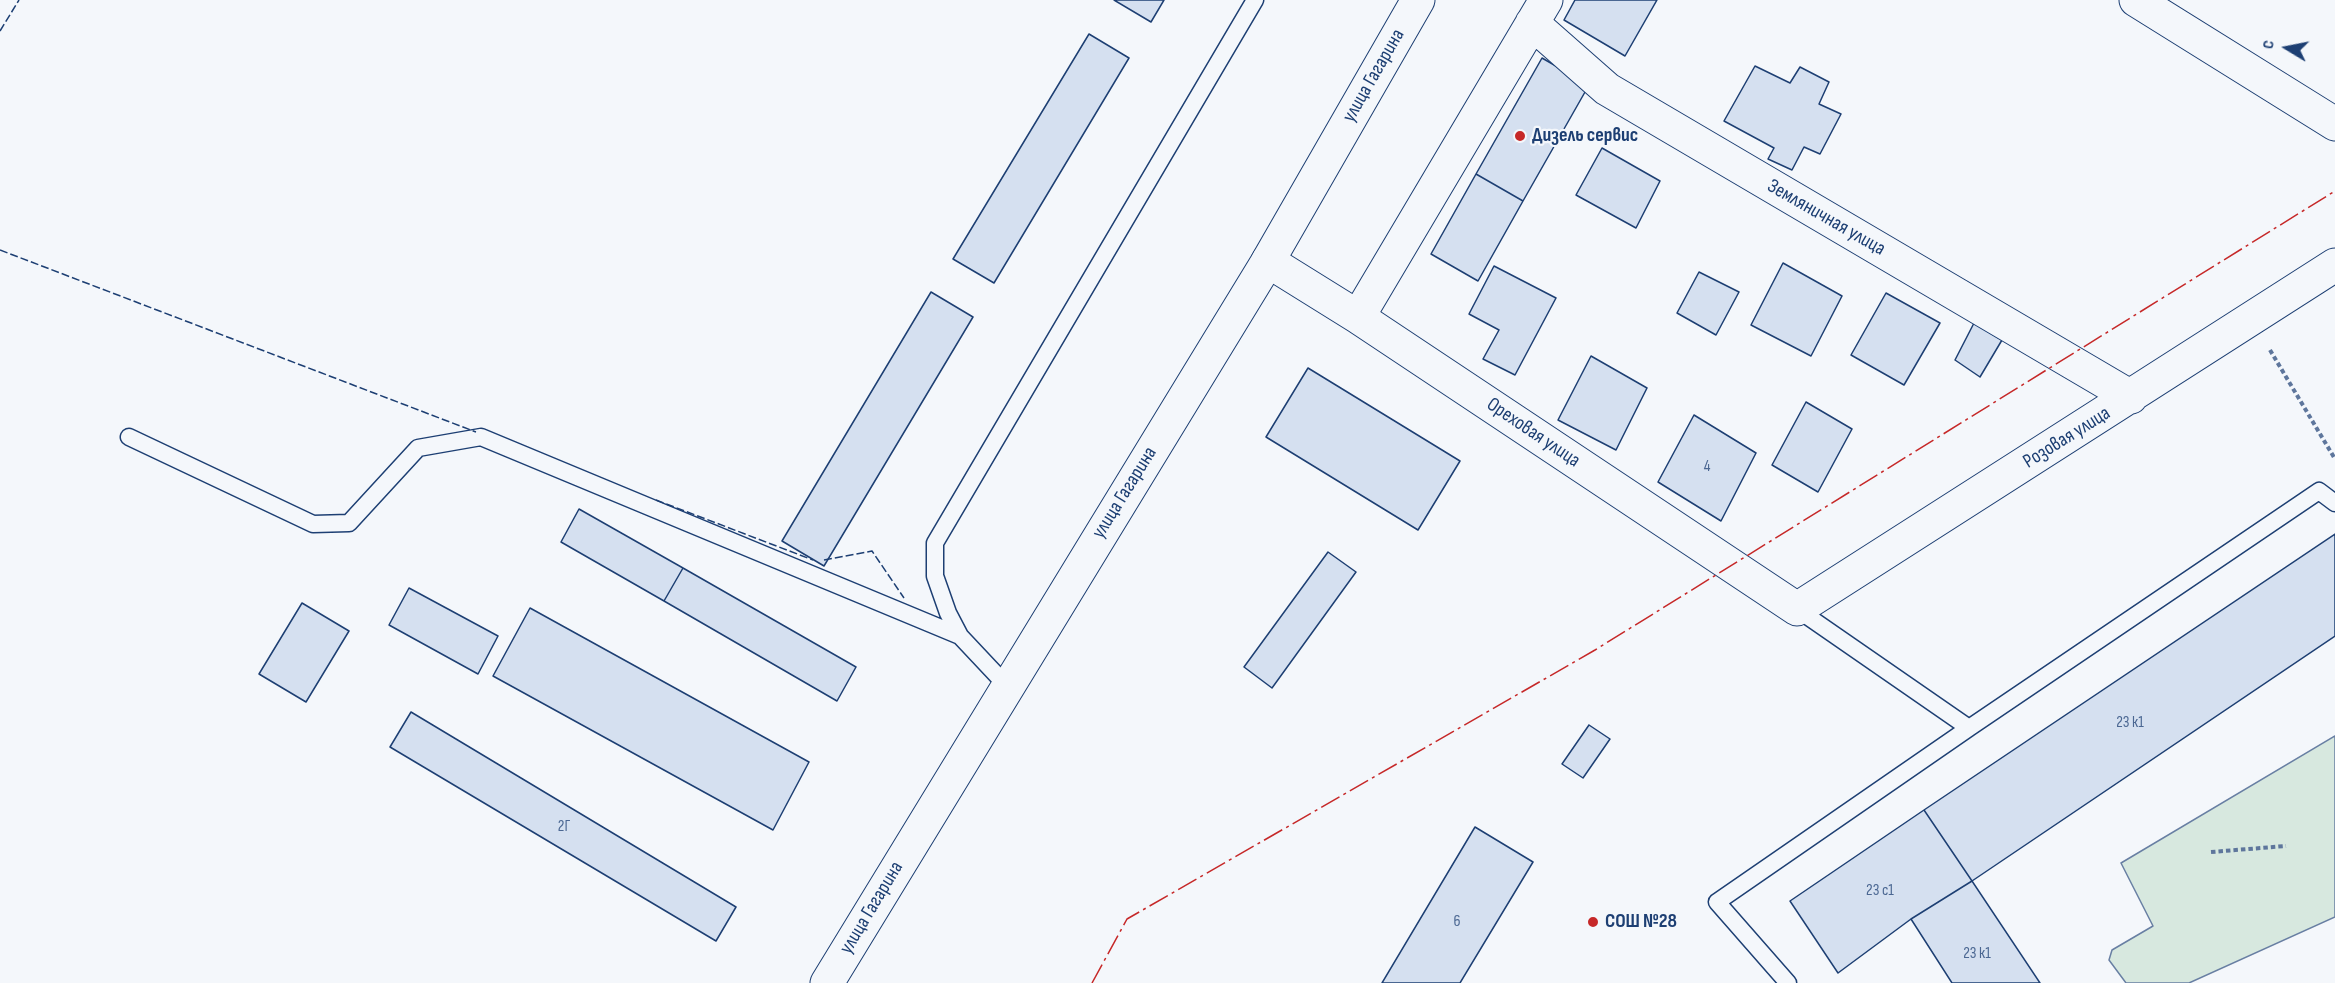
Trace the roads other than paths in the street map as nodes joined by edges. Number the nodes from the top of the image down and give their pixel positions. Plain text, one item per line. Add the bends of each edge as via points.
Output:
1 (1255, 0) edge
2 (1418, 0) edge
3 (2136, 0) edge
4 (1539, 12) edge
5 (2335, 124) edge
6 (1268, 261) junction
7 (2335, 264) edge
8 (1358, 317) junction
9 (2131, 397) junction
10 (129, 437) dead end
11 (2335, 503) edge
12 (1797, 609) junction
13 (960, 636) junction
14 (1007, 686) junction
15 (1970, 728) junction
16 (827, 983) edge
17 (1788, 983) edge

1 - 13 lane via 935,543 935,576
2 - 6 street, улица Гагарина
3 - 5 street
4 - 8 street
4 - 9 street, Земляничная улица via 1607,89
6 - 8 street, Ореховая улица
6 - 14 street, улица Гагарина
7 - 9 street, Розовая улица
8 - 12 street, Ореховая улица
9 - 12 street, Розовая улица
10 - 13 lane via 313,524 349,524 418,448 481,436
11 - 15 lane via 2319,491
12 - 15 lane
13 - 14 lane
14 - 16 street, улица Гагарина
15 - 17 lane via 1717,902

